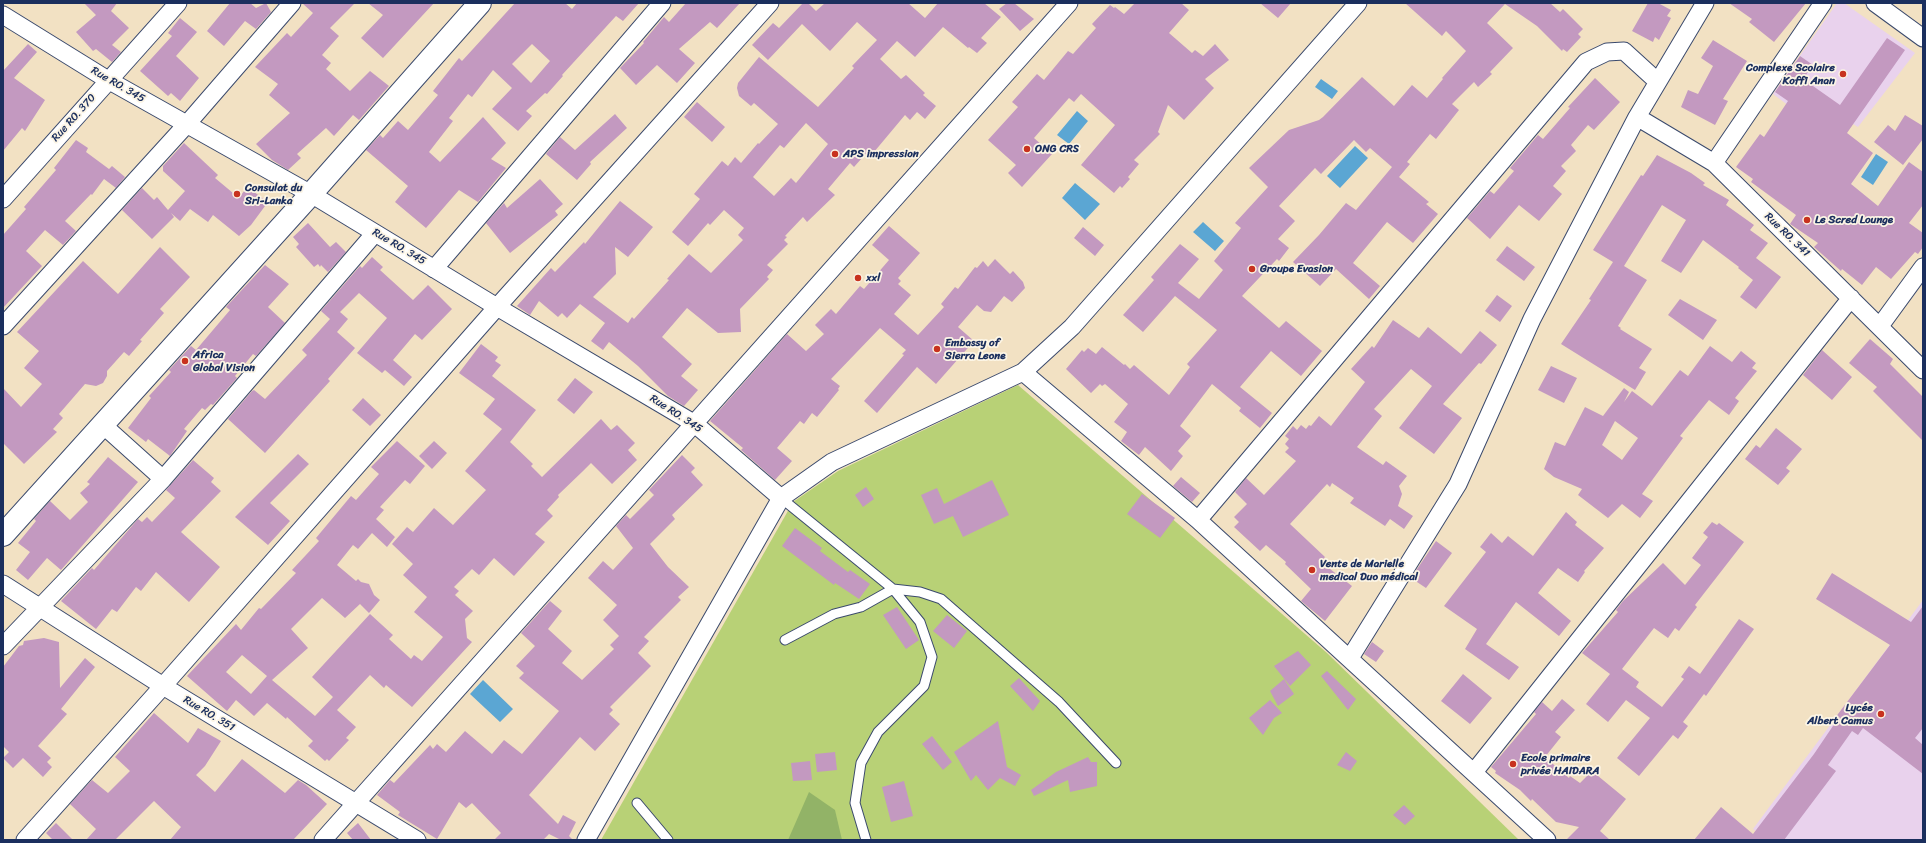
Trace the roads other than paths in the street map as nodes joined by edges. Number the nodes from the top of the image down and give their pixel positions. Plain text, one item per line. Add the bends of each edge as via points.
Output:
1 (178, 3) edge
2 (292, 3) edge
3 (480, 3) edge
4 (662, 3) edge
5 (770, 3) edge
6 (1069, 3) edge
7 (1358, 3) edge
8 (1705, 3) edge
9 (1823, 3) edge
10 (1875, 3) edge
11 (3, 15) edge
12 (1923, 38) edge
13 (108, 80) junction
14 (1658, 82) junction
15 (1637, 116) junction
16 (187, 124) junction
17 (1714, 163) junction
18 (311, 194) junction
19 (3, 199) edge
20 (375, 233) junction
21 (1923, 267) edge
22 (434, 269) junction
23 (1851, 298) junction
24 (497, 307) junction
25 (3, 326) edge
26 (1880, 326) junction
27 (1923, 370) edge
28 (1023, 372) junction
29 (695, 424) junction
30 (103, 425) junction
31 (163, 479) junction
32 (781, 498) junction
33 (1198, 520) junction
34 (3, 535) edge
35 (3, 584) edge
36 (893, 589) junction
37 (40, 606) junction
38 (785, 640) dead end
39 (3, 646) edge
40 (1350, 658) junction
41 (163, 686) junction
42 (1116, 763) dead end
43 (1474, 772) junction
44 (356, 803) junction
45 (637, 803) dead end
46 (24, 840) edge
47 (323, 840) edge
48 (417, 840) edge
49 (586, 840) edge
50 (668, 840) edge
51 (866, 840) edge
52 (1547, 840) edge

1 - 13 street, Rue RO. 370
2 - 16 street
3 - 18 street
4 - 22 street
5 - 24 street
6 - 29 street
7 - 28 street via 1072,327
8 - 14 street
9 - 17 street
10 - 12 street
11 - 13 street, Rue RO. 345
13 - 16 street, Rue RO. 345
13 - 19 street, Rue RO. 370
14 - 15 street
14 - 33 street via 1624,51 1607,52 1586,62
15 - 17 street, Rue RO. 341
15 - 40 street via 1532,319 1458,484
16 - 18 street, Rue RO. 345
16 - 25 street
17 - 23 street, Rue RO. 341
18 - 20 street, Rue RO. 345
18 - 30 street
20 - 22 street, Rue RO. 345
20 - 31 street
21 - 26 street
22 - 24 street, Rue RO. 345
23 - 26 street, Rue RO. 341
23 - 43 street
24 - 29 street, Rue RO. 345
24 - 41 street
26 - 27 street, Rue RO. 341
28 - 32 street via 832,462
28 - 33 street
29 - 32 street, Rue RO. 345
29 - 44 street
30 - 31 street
30 - 34 street
31 - 37 street
32 - 36 lane
32 - 49 street
33 - 40 street
35 - 37 street, Rue RO. 351
36 - 38 lane via 861,607 834,614
36 - 42 lane via 920,592 942,599 1059,702
36 - 51 lane via 920,622 932,657 924,686 878,732 861,763 855,802
37 - 39 street
37 - 41 street, Rue RO. 351
40 - 43 street
41 - 44 street, Rue RO. 351
41 - 46 street
43 - 52 street
44 - 47 street
44 - 48 street, Rue RO. 351
45 - 50 lane

